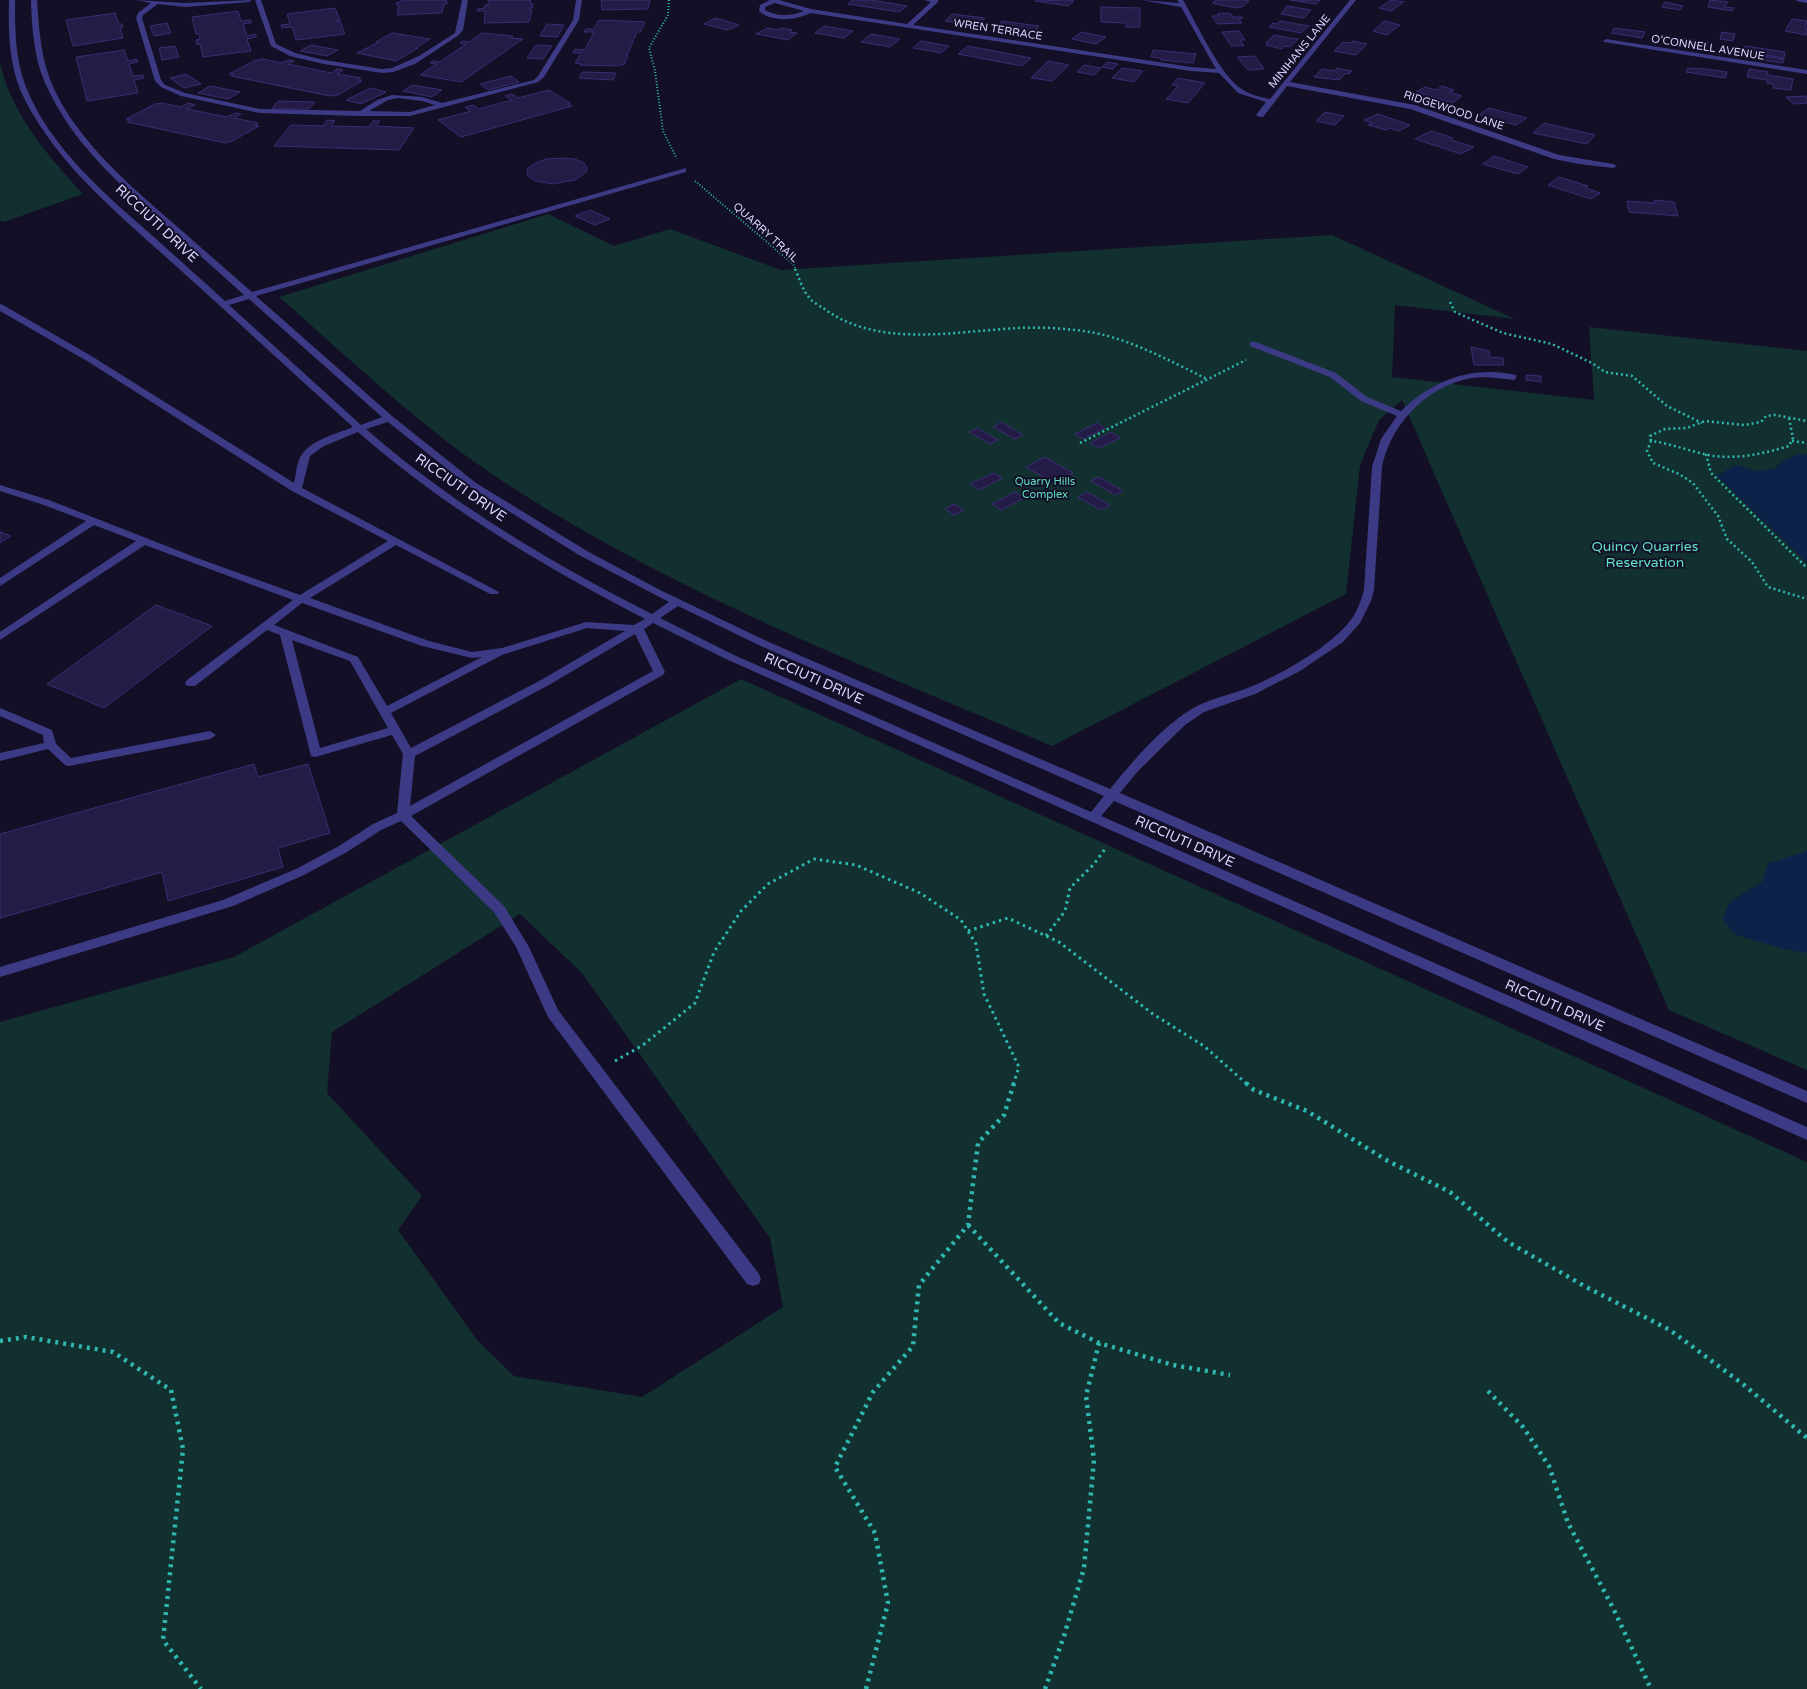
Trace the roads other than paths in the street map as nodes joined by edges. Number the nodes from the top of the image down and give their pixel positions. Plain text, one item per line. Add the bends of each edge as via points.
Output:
1 (12, 0) edge
2 (34, 0) edge
3 (139, 0) edge
4 (249, 0) edge
5 (258, 0) edge
6 (465, 0) edge
7 (580, 0) edge
8 (927, 0) edge
9 (1144, 0) edge
10 (1353, 0) edge
11 (1799, 0) edge
12 (774, 1) edge
13 (1807, 1) edge
14 (156, 3) junction
15 (1182, 3) edge
16 (811, 11) junction
17 (909, 25) junction
18 (1606, 41) dead end
19 (1222, 70) junction
20 (1807, 72) edge
21 (1285, 83) junction
22 (1271, 101) junction
23 (442, 106) junction
24 (360, 114) junction
25 (1260, 115) dead end
26 (1613, 166) dead end
27 (683, 170) road end
28 (250, 295) junction
29 (223, 304) junction
30 (0, 306) edge
31 (1253, 344) dead end
32 (1513, 377) dead end
33 (1402, 415) junction
34 (389, 418) junction
35 (360, 429) junction
36 (0, 488) edge
37 (296, 489) junction
38 (93, 521) junction
39 (144, 541) junction
40 (395, 541) junction
41 (0, 583) edge
42 (494, 592) dead end
43 (301, 599) junction
44 (677, 602) junction
45 (653, 619) junction
46 (266, 626) junction
47 (638, 629) junction
48 (285, 633) junction
49 (0, 637) edge
50 (503, 651) junction
51 (191, 683) dead end
52 (0, 712) edge
53 (385, 712) junction
54 (395, 730) junction
55 (210, 736) dead end
56 (50, 745) junction
57 (409, 754) junction
58 (0, 757) edge
59 (1112, 795) junction
60 (403, 815) junction
61 (1094, 817) junction
62 (0, 972) edge
63 (1807, 1097) edge
64 (1807, 1134) edge
65 (753, 1279) dead end

1 - 29 street, RICCIUTI DRIVE via 11,40 15,64 41,121 98,189
2 - 28 street, RICCIUTI DRIVE via 34,26 40,61 50,89 70,123 121,181
3 - 14 street
4 - 14 street via 185,5
5 - 6 street via 277,50 293,56 382,71 410,65 457,34
7 - 23 street via 576,20 542,77 528,84
8 - 17 street via 936,1
9 - 15 street
10 - 21 street, MINIHANS LANE
11 - 13 street
12 - 16 street, WREN TERRACE
12 - 16 street via 762,6 762,10 771,16 800,15
14 - 24 street via 139,18 158,81 173,92 272,112
15 - 19 street
16 - 17 street, WREN TERRACE
17 - 19 street, WREN TERRACE via 1191,69
18 - 20 street, O'CONNELL AVENUE
19 - 22 street via 1241,92
21 - 22 street, MINIHANS LANE
21 - 26 street, RIDGEWOOD LANE via 1402,104 1557,157
22 - 25 street, MINIHANS LANE
23 - 24 street via 410,114
23 - 24 street via 400,95 381,99
27 - 28 street
28 - 29 street
28 - 34 street, RICCIUTI DRIVE
29 - 35 street, RICCIUTI DRIVE
30 - 37 street
31 - 33 street via 1333,375 1364,399
32 - 33 street via 1481,374 1453,379 1439,385
33 - 59 street via 1388,433 1379,459 1369,590 1356,621 1339,640 1296,668 1251,691 1190,715 1146,755
34 - 35 street
34 - 44 street, RICCIUTI DRIVE via 457,473 513,511 583,553
35 - 37 street via 311,451 304,460
35 - 45 street, RICCIUTI DRIVE via 430,486 478,519
36 - 38 street
37 - 40 street
38 - 39 street
38 - 41 street
39 - 43 street
39 - 49 street
40 - 42 street
40 - 43 street
43 - 46 street
43 - 50 street via 426,644 472,655
44 - 45 street
44 - 59 street, RICCIUTI DRIVE via 767,645
45 - 47 street
45 - 61 street, RICCIUTI DRIVE via 765,673
46 - 48 street
46 - 51 street
47 - 50 street via 586,625
47 - 57 street
47 - 60 street via 659,672
48 - 53 street via 354,659
48 - 54 street via 315,753
50 - 53 street
52 - 56 street via 48,733
53 - 54 street
54 - 57 street
55 - 56 street via 68,762
56 - 58 street
57 - 60 street
59 - 61 street
59 - 63 street, RICCIUTI DRIVE
60 - 62 street via 300,872 236,900
60 - 65 street via 510,922 553,1013
61 - 64 street, RICCIUTI DRIVE

